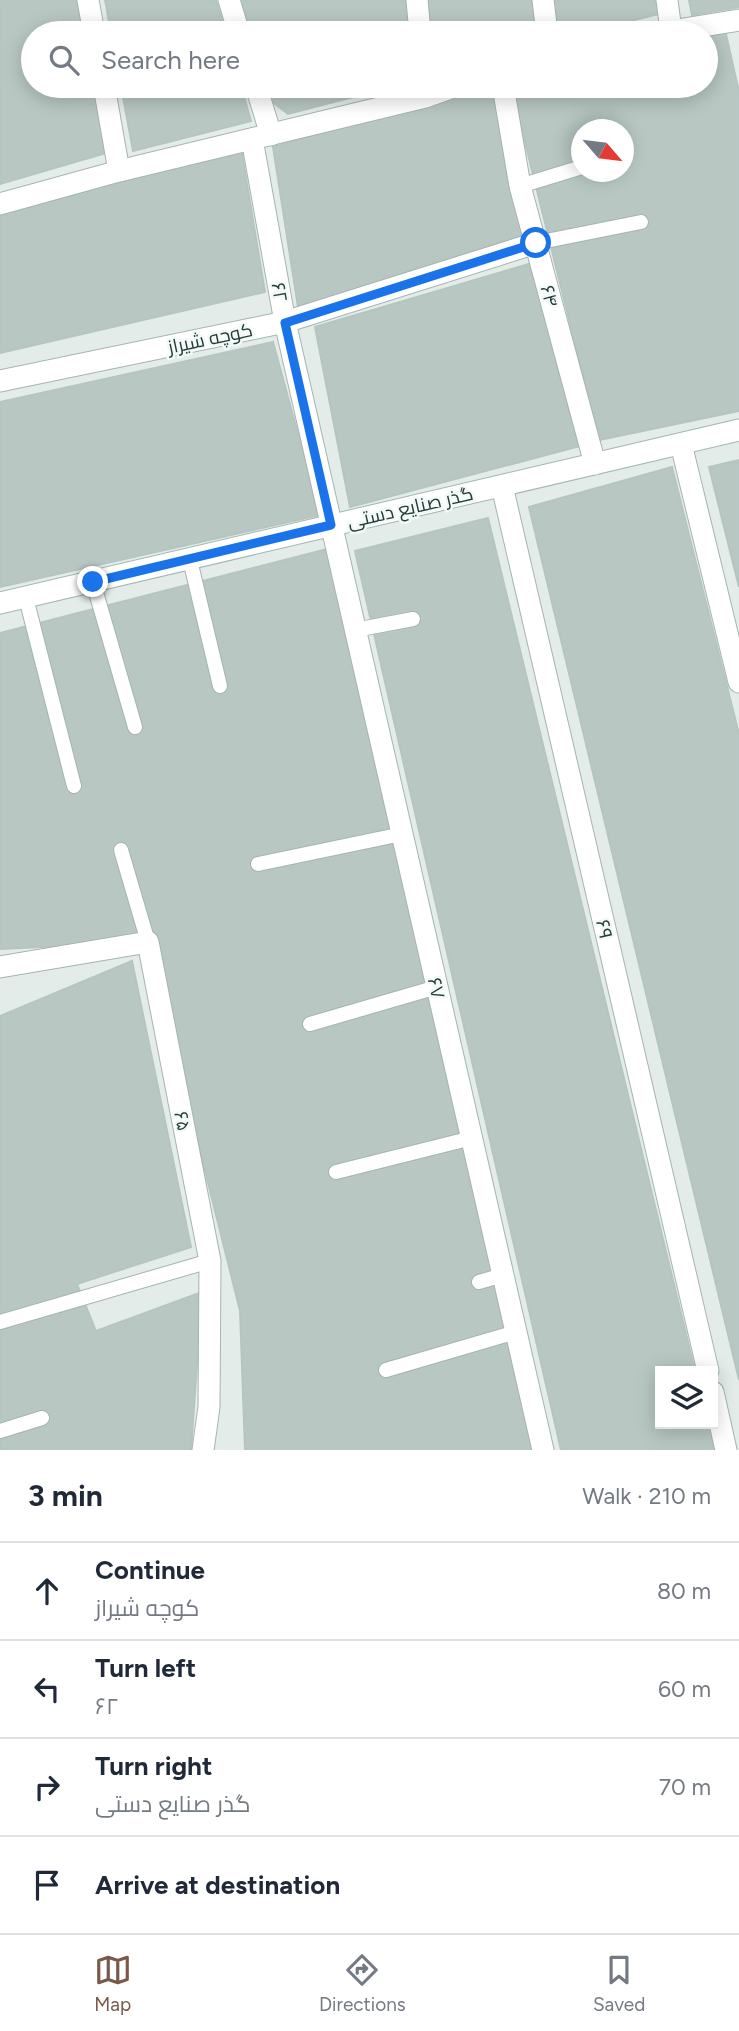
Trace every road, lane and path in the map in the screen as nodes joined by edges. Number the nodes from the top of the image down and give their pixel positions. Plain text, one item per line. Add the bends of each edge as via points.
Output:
1 (88, 0) edge
2 (229, 0) edge
3 (417, 0) edge
4 (543, 0) edge
5 (667, 0) edge
6 (92, 21) edge
7 (235, 21) edge
8 (419, 21) edge
9 (546, 21) edge
10 (666, 21) edge
11 (739, 21) edge
12 (718, 24) edge
13 (106, 98) edge
14 (257, 98) edge
15 (399, 98) edge
16 (505, 98) edge
17 (262, 137) junction
18 (571, 170) edge
19 (119, 171) junction
20 (520, 186) junction
21 (0, 204) edge
22 (641, 222) dead end
23 (536, 243) junction
24 (285, 323) junction
25 (0, 381) edge
26 (739, 430) edge
27 (681, 444) junction
28 (594, 464) junction
29 (502, 486) junction
30 (331, 525) junction
31 (190, 559) junction
32 (93, 582) junction
33 (26, 598) junction
34 (0, 603) edge
35 (413, 619) dead end
36 (355, 630) junction
37 (739, 682) edge
38 (220, 686) dead end
39 (135, 727) dead end
40 (74, 786) dead end
41 (402, 834) junction
42 (121, 850) dead end
43 (258, 864) dead end
44 (148, 942) junction
45 (0, 967) edge
46 (437, 987) junction
47 (310, 1024) dead end
48 (472, 1138) junction
49 (336, 1172) dead end
50 (210, 1261) junction
51 (503, 1275) junction
52 (479, 1282) dead end
53 (0, 1322) edge
54 (516, 1332) junction
55 (707, 1366) edge
56 (386, 1370) dead end
57 (718, 1414) edge
58 (42, 1418) dead end
59 (0, 1431) edge
60 (203, 1450) edge
61 (543, 1450) edge
62 (726, 1450) edge

1 - 6 street
2 - 7 street
3 - 8 street
4 - 9 street
5 - 10 street
11 - 12 street
13 - 19 street
14 - 17 street, ۶۲
15 - 17 street
16 - 20 street, ۶۴
17 - 19 street
17 - 24 street, ۶۲
18 - 20 lane
19 - 21 street
20 - 23 street, ۶۴
22 - 23 lane
23 - 24 street, کوچه شیراز
23 - 28 street, ۶۴
24 - 25 street, کوچه شیراز
24 - 30 street, ۶۲
26 - 27 street, گذر صنایع دستی
27 - 28 street, گذر صنایع دستی
27 - 37 street
28 - 29 street, گذر صنایع دستی
29 - 30 street, گذر صنایع دستی
29 - 55 street, ۶۹
30 - 31 street, گذر صنایع دستی
30 - 36 street, ۶۷
31 - 32 street, گذر صنایع دستی
31 - 38 lane
32 - 33 street, گذر صنایع دستی
32 - 39 lane
33 - 34 street, گذر صنایع دستی
33 - 40 lane
35 - 36 lane
36 - 41 street, ۶۷
41 - 43 lane
41 - 46 street, ۶۷
42 - 44 lane
44 - 45 street
44 - 50 street, ۶۵
46 - 47 lane
46 - 48 street, ۶۷
48 - 49 lane
48 - 51 street, ۶۷
50 - 53 lane
50 - 60 street, ۶۵ via 209,1407
51 - 52 lane
51 - 54 street, ۶۷
54 - 56 lane
54 - 61 street, ۶۷
57 - 62 street
58 - 59 lane

